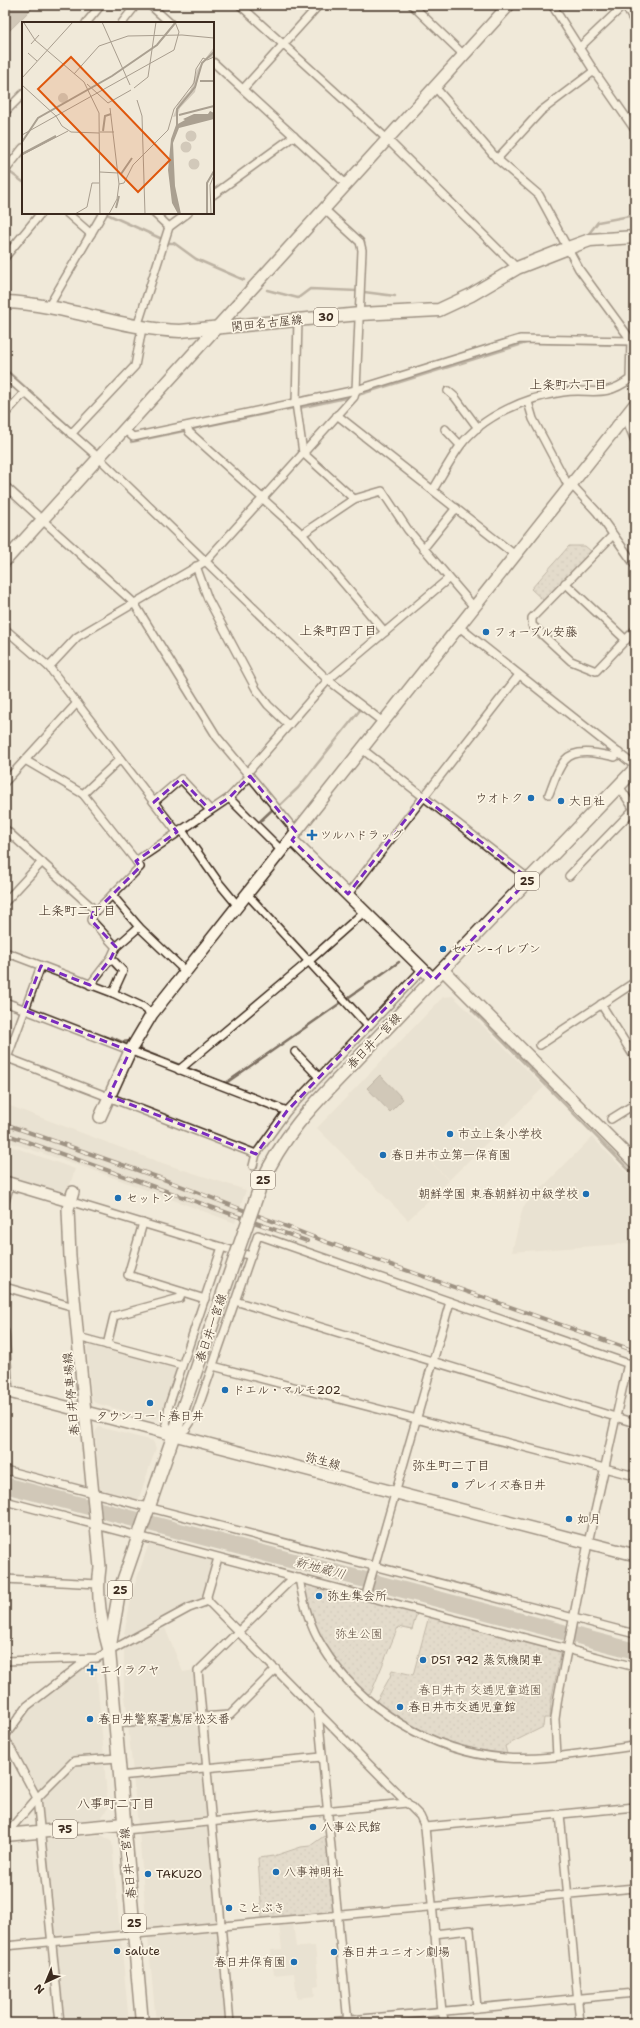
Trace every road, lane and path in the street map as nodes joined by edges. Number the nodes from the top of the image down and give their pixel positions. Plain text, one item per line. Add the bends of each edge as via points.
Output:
1 (101, 5) edge
2 (136, 5) edge
3 (150, 5) edge
4 (240, 5) edge
5 (319, 5) edge
6 (412, 5) edge
7 (509, 5) edge
8 (552, 5) edge
9 (624, 5) edge
10 (87, 22) edge
11 (123, 22) edge
12 (169, 22) edge
13 (635, 23) edge
14 (283, 45) junction
15 (579, 48) junction
16 (464, 55) junction
17 (214, 63) edge
18 (594, 71) junction
19 (435, 87) junction
20 (243, 89) junction
21 (22, 95) edge
22 (5, 112) edge
23 (635, 130) edge
24 (294, 136) junction
25 (388, 139) junction
26 (22, 149) edge
27 (497, 160) junction
28 (5, 171) edge
29 (346, 184) junction
30 (214, 194) edge
31 (324, 209) junction
32 (40, 214) edge
33 (68, 214) edge
34 (102, 214) edge
35 (155, 214) edge
36 (187, 214) edge
37 (169, 227) junction
38 (91, 234) junction
39 (635, 237) edge
40 (568, 248) junction
41 (5, 257) edge
42 (516, 268) junction
43 (5, 302) edge
44 (49, 306) junction
45 (360, 314) junction
46 (298, 319) junction
47 (139, 327) junction
48 (216, 328) junction
49 (633, 341) edge
50 (5, 375) edge
51 (632, 381) edge
52 (356, 390) junction
53 (448, 391) dead end
54 (24, 393) junction
55 (528, 402) junction
56 (296, 403) junction
57 (635, 404) edge
58 (5, 414) edge
59 (337, 415) junction
60 (626, 416) junction
61 (187, 426) junction
62 (478, 428) junction
63 (445, 429) dead end
64 (124, 430) junction
65 (71, 434) junction
66 (635, 441) edge
67 (460, 445) junction
68 (304, 453) junction
69 (99, 458) junction
70 (570, 485) junction
71 (5, 486) edge
72 (433, 490) junction
73 (262, 498) junction
74 (354, 499) junction
75 (456, 508) junction
76 (43, 520) junction
77 (302, 534) junction
78 (612, 535) junction
79 (423, 549) junction
80 (515, 555) junction
81 (5, 560) edge
82 (206, 561) junction
83 (635, 565) edge
84 (196, 566) junction
85 (448, 579) junction
86 (564, 583) junction
87 (134, 603) junction
88 (474, 607) junction
89 (458, 626) junction
90 (5, 629) edge
91 (635, 630) edge
92 (385, 632) junction
93 (626, 640) junction
94 (49, 667) junction
95 (519, 675) junction
96 (328, 680) junction
97 (77, 703) junction
98 (383, 722) junction
99 (289, 725) junction
100 (362, 749) junction
101 (619, 753) junction
102 (120, 759) junction
103 (25, 760) junction
104 (635, 767) edge
105 (249, 774) junction
106 (5, 782) edge
107 (619, 786) junction
108 (83, 794) junction
109 (549, 794) dead end
110 (423, 797) junction
111 (228, 798) junction
112 (154, 802) junction
113 (210, 810) junction
114 (634, 810) edge
115 (5, 829) edge
116 (179, 830) junction
117 (294, 836) junction
118 (282, 852) junction
119 (136, 861) junction
120 (42, 862) junction
121 (569, 876) dead end
122 (529, 879) junction
123 (247, 894) junction
124 (348, 894) junction
125 (112, 895) junction
126 (5, 902) edge
127 (238, 906) junction
128 (94, 910) junction
129 (365, 911) junction
130 (139, 927) junction
131 (116, 947) junction
132 (5, 952) edge
133 (111, 958) junction
134 (309, 962) junction
135 (41, 966) junction
136 (423, 969) junction
137 (443, 970) junction
138 (186, 972) junction
139 (434, 980) junction
140 (635, 982) edge
141 (90, 985) junction
142 (113, 994) junction
143 (5, 1002) edge
144 (601, 1004) junction
145 (24, 1010) junction
146 (152, 1014) junction
147 (368, 1026) junction
148 (540, 1045) dead end
149 (130, 1051) junction
150 (295, 1052) dead end
151 (6, 1057) edge
152 (635, 1058) edge
153 (180, 1070) junction
154 (319, 1077) junction
155 (109, 1096) junction
156 (635, 1104) edge
157 (287, 1111) junction
158 (100, 1117) dead end
159 (611, 1120) dead end
160 (256, 1154) junction
161 (635, 1163) edge
162 (253, 1166) dead end
163 (8, 1183) edge
164 (71, 1196) junction
165 (5, 1202) edge
166 (143, 1223) junction
167 (222, 1247) junction
168 (251, 1256) junction
169 (5, 1287) edge
170 (182, 1292) junction
171 (205, 1299) junction
172 (235, 1301) junction
173 (450, 1302) junction
174 (74, 1308) junction
175 (5, 1332) edge
176 (78, 1338) junction
177 (107, 1345) junction
178 (433, 1362) junction
179 (182, 1365) junction
180 (631, 1365) edge
181 (213, 1366) junction
182 (7, 1392) edge
183 (85, 1412) junction
184 (615, 1417) junction
185 (417, 1419) junction
186 (635, 1423) edge
187 (173, 1435) junction
188 (604, 1468) junction
189 (5, 1470) edge
190 (635, 1476) edge
191 (395, 1493) junction
192 (93, 1496) junction
193 (5, 1501) edge
194 (147, 1510) junction
195 (96, 1523) junction
196 (139, 1534) junction
197 (588, 1543) junction
198 (635, 1555) edge
199 (218, 1558) junction
200 (373, 1569) junction
201 (298, 1578) junction
202 (5, 1579) edge
203 (98, 1584) junction
204 (367, 1593) junction
205 (208, 1601) junction
206 (572, 1620) junction
207 (238, 1632) junction
208 (635, 1634) edge
209 (568, 1646) junction
210 (109, 1651) junction
211 (87, 1659) junction
212 (5, 1661) edge
213 (635, 1667) edge
214 (276, 1669) junction
215 (318, 1712) junction
216 (202, 1717) junction
217 (115, 1723) junction
218 (7, 1730) edge
219 (5, 1737) edge
220 (635, 1746) edge
221 (557, 1756) junction
222 (322, 1757) junction
223 (118, 1758) junction
224 (207, 1767) junction
225 (120, 1776) junction
226 (37, 1798) junction
227 (407, 1803) junction
228 (635, 1807) edge
229 (327, 1811) junction
230 (560, 1814) junction
231 (212, 1821) junction
232 (125, 1827) junction
233 (425, 1827) junction
234 (42, 1831) junction
235 (5, 1835) edge
236 (635, 1888) edge
237 (568, 1894) junction
238 (432, 1906) junction
239 (337, 1916) junction
240 (221, 1927) junction
241 (434, 1934) junction
242 (135, 1935) junction
243 (51, 1942) junction
244 (5, 1946) edge
245 (635, 1993) edge
246 (577, 1998) junction
247 (477, 2008) junction
248 (442, 2012) junction
249 (347, 2022) edge
250 (60, 2023) edge
251 (142, 2023) edge
252 (230, 2023) edge
253 (319, 2023) edge
254 (445, 2023) edge
255 (580, 2023) edge

1 - 10 street
2 - 11 street
3 - 12 street
4 - 14 street
5 - 14 street
6 - 16 street
7 - 16 street
8 - 15 street
9 - 13 street
9 - 15 street
14 - 20 street
14 - 25 street
15 - 18 street
16 - 19 street
17 - 20 street
18 - 23 street
18 - 27 street via 541,111
19 - 25 street
19 - 27 street
20 - 24 street
21 - 22 street
24 - 29 street
24 - 30 street
25 - 29 street
25 - 42 street
26 - 28 street
27 - 40 street via 539,195
29 - 31 street
31 - 45 street via 360,242
31 - 48 street
32 - 41 street
33 - 38 street
34 - 38 street
35 - 37 street
36 - 37 street
37 - 47 street
38 - 44 street
39 - 40 main road, 関田名古屋線 / 30 via 590,240
40 - 42 main road, 関田名古屋線 / 30
40 - 49 street via 579,269
42 - 45 main road, 関田名古屋線 / 30 via 440,310
43 - 44 main road, 関田名古屋線 / 30
44 - 47 main road, 関田名古屋線 / 30
45 - 46 main road, 関田名古屋線 / 30
45 - 52 street
46 - 48 main road, 関田名古屋線 / 30
46 - 56 street
47 - 48 main road, 関田名古屋線 / 30 via 180,331
47 - 65 street via 135,366
48 - 64 street
49 - 51 street
49 - 52 street via 520,339
50 - 54 street
51 - 55 street via 604,392 565,392
52 - 56 street
52 - 59 street via 354,397
53 - 62 street
54 - 58 street
54 - 65 street
55 - 62 street via 498,415
55 - 70 street via 533,418
56 - 61 street
56 - 68 street
57 - 60 street
59 - 68 street
59 - 72 street
60 - 66 street
60 - 70 street
61 - 64 street via 133,437
61 - 73 street via 189,432
62 - 67 street
63 - 67 street
64 - 69 street
65 - 69 street
67 - 72 street
68 - 73 street
68 - 74 street
69 - 76 street
69 - 82 street
70 - 78 street via 597,512
70 - 80 street
71 - 76 street
72 - 75 street
73 - 77 street
73 - 82 street
74 - 77 street
74 - 79 street via 382,491 394,512
75 - 79 street
75 - 80 street
76 - 81 street
76 - 87 street
77 - 92 street
78 - 83 street
78 - 86 street
79 - 85 street
80 - 88 street
82 - 84 street
82 - 96 street
84 - 87 street
84 - 99 street via 208,599 256,690
85 - 88 street
85 - 92 street
86 - 93 street
86 - 93 street via 532,618 532,625 571,661 596,671
87 - 94 street via 77,637
87 - 105 street via 217,737
88 - 89 street
89 - 95 street
89 - 98 street
90 - 94 street
91 - 93 street
92 - 96 street
94 - 97 street
95 - 101 street
95 - 110 street
96 - 98 street
96 - 99 street
97 - 102 street
97 - 103 street
98 - 100 street
99 - 105 street
100 - 110 street
100 - 117 street
101 - 104 street
101 - 109 street via 615,757 592,753 572,754 564,760
102 - 108 street
102 - 112 street
103 - 106 street
103 - 108 street
104 - 107 main road, 春日井一宮線 / 25
105 - 111 street
105 - 117 street
107 - 114 street
107 - 122 main road, 春日井一宮線 / 25
108 - 119 street
110 - 122 street
110 - 124 street
111 - 113 street
111 - 118 street
112 - 113 street via 181,779
112 - 116 street
113 - 116 street
114 - 121 street
115 - 120 street
116 - 119 street
116 - 127 street
117 - 118 street
117 - 124 street
118 - 123 street
119 - 125 street via 140,867
120 - 126 street
120 - 128 street
122 - 137 main road, 春日井一宮線 / 25
123 - 127 street
123 - 134 street
124 - 129 street
125 - 128 street via 96,911
125 - 130 street
127 - 138 street
128 - 131 street via 91,920
129 - 134 street
129 - 136 street
130 - 131 street
130 - 138 street
131 - 133 street
132 - 135 street
133 - 141 street
133 - 142 street via 123,971
134 - 147 street
134 - 153 street
135 - 141 street
135 - 145 street
136 - 139 street
136 - 147 street
137 - 139 main road, 春日井一宮線 / 25
137 - 161 street
138 - 146 street
139 - 187 main road, 春日井一宮線 / 25, bridge via 309,1110 288,1134 273,1158 261,1184
140 - 144 street
141 - 142 street
142 - 146 street via 143,1007
143 - 145 street
144 - 148 street
144 - 152 street
145 - 149 street
145 - 151 street
146 - 149 street
147 - 154 street
149 - 153 street
149 - 155 street
150 - 154 street
151 - 155 street
153 - 157 street
154 - 157 street
155 - 158 street
155 - 160 street
156 - 159 street
157 - 160 street
160 - 162 street
163 - 164 street
163 - 165 street
164 - 166 street
164 - 174 street, 春日井停車場線 via 68,1209
166 - 167 street
166 - 170 street via 128,1275
167 - 168 street
167 - 171 street
168 - 172 street
168 - 173 street via 258,1235
169 - 174 street
170 - 171 street
170 - 177 street via 180,1298 114,1316
171 - 179 street
172 - 178 street
172 - 181 street
173 - 178 street
173 - 180 street
174 - 176 street, 春日井停車場線
175 - 182 street
176 - 177 street
176 - 183 street, 春日井停車場線
177 - 179 street
178 - 184 street
178 - 185 street
179 - 187 street via 169,1405 166,1424
180 - 184 street
181 - 185 street
181 - 187 street via 196,1414 186,1429
182 - 183 street, 弥生線
183 - 187 street, 弥生線
183 - 192 street, 春日井停車場線
184 - 186 street
184 - 188 street
185 - 188 street
185 - 191 street
187 - 191 street, 弥生線
187 - 194 main road, 春日井一宮線 / 25
188 - 190 street
188 - 197 street
189 - 192 street
191 - 197 street, 弥生線
191 - 200 street
192 - 194 street
192 - 195 street, 春日井停車場線
193 - 195 street
194 - 196 main road, 春日井一宮線 / 25
194 - 200 street
195 - 196 street
195 - 203 street, 春日井停車場線 via 100,1567
196 - 199 street
196 - 210 main road, 春日井一宮線 / 25 via 119,1593
197 - 198 street, 弥生線
197 - 206 street
199 - 201 street
199 - 205 street via 207,1596
200 - 204 street
200 - 206 street
201 - 204 street
201 - 207 street via 290,1581
201 - 221 street via 310,1623 333,1664 358,1691 393,1719 466,1752 507,1758
202 - 203 street
203 - 210 street, 春日井停車場線 via 101,1622
204 - 209 street
205 - 207 street
205 - 210 street via 189,1608
206 - 208 street
206 - 209 street
207 - 214 street
207 - 216 street via 198,1671
209 - 213 street
209 - 221 street via 555,1719
210 - 211 street via 97,1658
210 - 217 main road, 春日井一宮線 / 25
211 - 212 street
211 - 218 street via 32,1701
214 - 215 street
214 - 216 street via 230,1715
215 - 222 street
215 - 227 street
216 - 217 street
216 - 224 street
217 - 223 main road, 春日井一宮線 / 25
218 - 219 street
219 - 226 street
220 - 221 street
222 - 224 street
222 - 229 street
223 - 225 main road, 春日井一宮線 / 25
223 - 226 street via 74,1761
224 - 225 street
224 - 231 street
225 - 232 main road, 春日井一宮線 / 25
226 - 234 street
226 - 235 street
227 - 229 street
227 - 233 street via 420,1816
228 - 230 street
229 - 231 street
229 - 239 street
230 - 233 street
230 - 237 street
231 - 232 street
231 - 240 street
232 - 234 main road, 75
232 - 242 main road, 春日井一宮線 / 25
233 - 238 street
234 - 235 main road, 75
234 - 243 street
236 - 237 street
237 - 238 street
237 - 246 street
238 - 239 street
238 - 241 street
239 - 240 street
239 - 249 street
240 - 242 street
240 - 252 street
241 - 247 street via 470,1930
241 - 248 street
242 - 243 street
242 - 251 main road, 春日井一宮線 / 25
243 - 244 street
243 - 250 street
245 - 246 street
246 - 247 street
246 - 255 street
247 - 248 street
248 - 249 street
248 - 254 street
249 - 253 street

